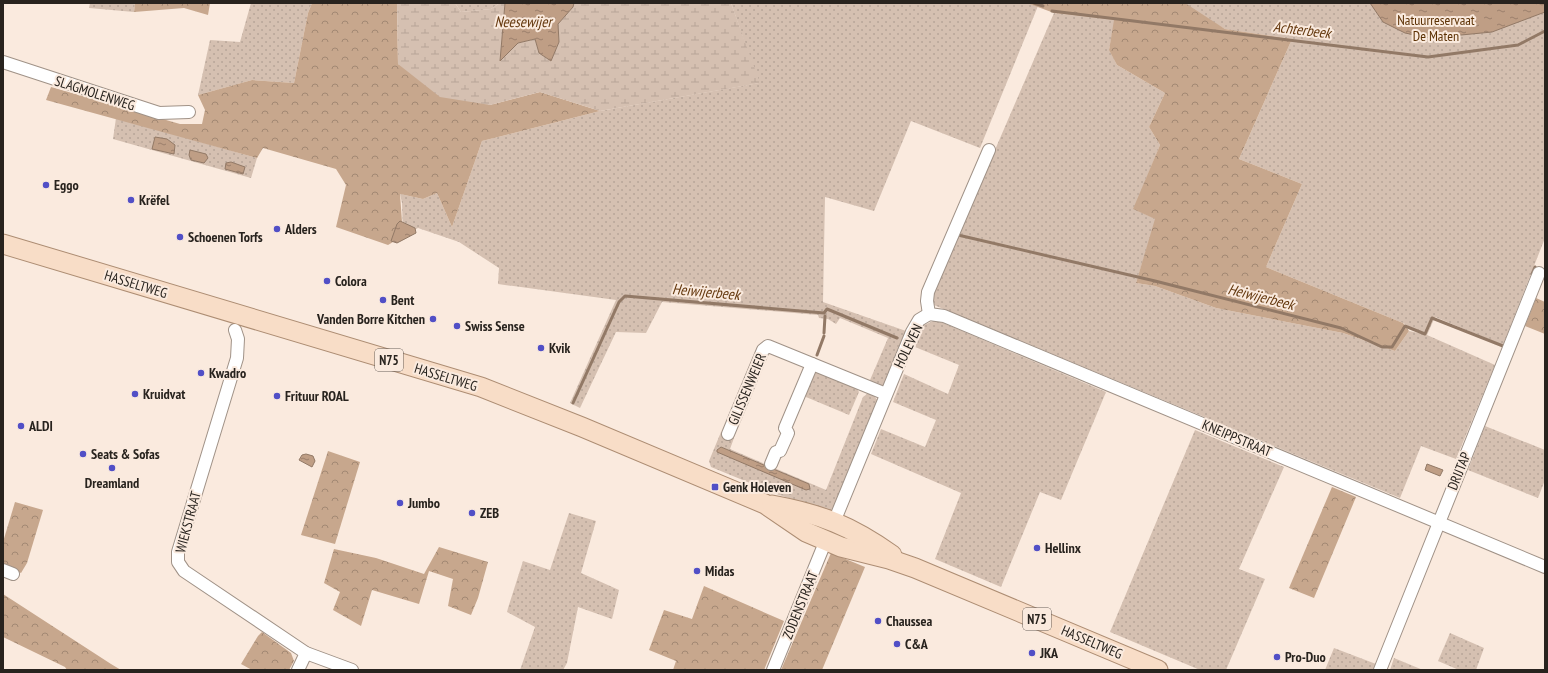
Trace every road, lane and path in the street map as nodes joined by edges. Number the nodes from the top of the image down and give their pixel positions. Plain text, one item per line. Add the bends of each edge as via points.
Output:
1 (3, 62) edge
2 (189, 112) dead end
3 (989, 150) dead end
4 (3, 244) edge
5 (1539, 273) dead end
6 (928, 314) junction
7 (235, 330) dead end
8 (812, 364) junction
9 (886, 394) junction
10 (728, 434) dead end
11 (771, 464) dead end
12 (765, 504) junction
13 (834, 522) junction
14 (1439, 522) junction
15 (826, 540) junction
16 (1545, 567) edge
17 (915, 568) junction
18 (306, 653) junction
19 (298, 670) edge
20 (352, 670) edge
21 (773, 670) edge
22 (1158, 670) edge
23 (1380, 670) edge

1 - 2 street, SLAGMOLENWEG via 159,113
3 - 6 street, HOLEVEN via 928,292
4 - 12 main road, HASSELTWEG / N75 via 481,387
5 - 14 street, DRIJTAP
6 - 9 street, HOLEVEN via 919,320 912,332
6 - 14 street, KNEIPPSTRAAT via 944,316
7 - 18 street, WIEKSTRAAT via 238,339 236,358 178,552 178,562 184,571
8 - 9 street, GILISSENWEIER
8 - 10 street, GILISSENWEIER via 768,346 763,350
8 - 11 street via 785,428 788,433
9 - 13 street, HOLEVEN
12 - 13 main road, HASSELTWEG / N75 via 814,514
12 - 15 main road, HASSELTWEG / N75 via 806,532
13 - 15 main road via 826,522 821,528 821,535
13 - 17 main road, HASSELTWEG / N75 via 855,531
14 - 16 street, KNEIPPSTRAAT
14 - 23 street, DRIJTAP
15 - 17 main road, HASSELTWEG / N75 via 840,547 880,556
15 - 21 street, ZODENSTRAAT
17 - 22 main road, HASSELTWEG / N75
18 - 19 street
18 - 20 street, WIEKSTRAAT

